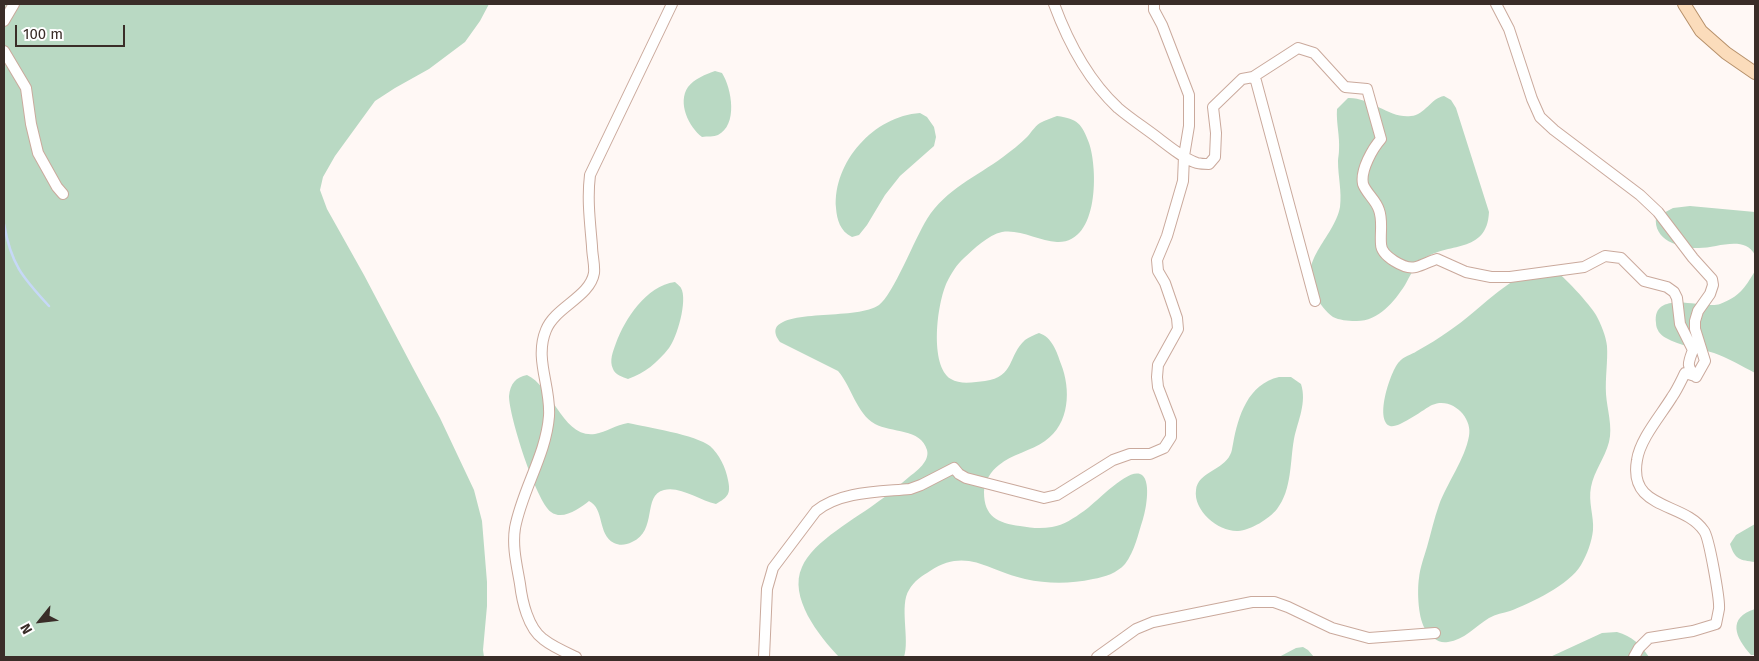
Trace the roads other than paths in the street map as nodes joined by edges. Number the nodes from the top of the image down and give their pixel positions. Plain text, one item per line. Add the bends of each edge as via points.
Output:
1 (14, 4) edge
2 (672, 4) edge
3 (1054, 4) edge
4 (1154, 4) edge
5 (1496, 4) edge
6 (1684, 4) edge
7 (4, 21) edge
8 (4, 51) edge
9 (1755, 73) edge
10 (1253, 77) junction
11 (1184, 156) junction
12 (63, 194) dead end
13 (1314, 301) dead end
14 (1696, 377) junction
15 (1435, 632) dead end
16 (576, 657) edge
17 (764, 657) edge
18 (1097, 657) edge
19 (1634, 657) edge

1 - 7 street
2 - 16 street via 590,175 588,192 594,273 589,286 546,328 541,363 549,415 545,440 515,528 514,548 521,591 533,626 541,638
3 - 11 street via 1065,33 1098,86 1118,108
4 - 11 street via 1189,94 1189,126
5 - 14 street via 1509,29 1540,117 1658,212 1712,279 1710,294 1695,321 1705,361
6 - 9 main road via 1700,30 1726,54
8 - 12 street via 26,88 38,153
10 - 11 street via 1242,79 1213,107 1215,157 1209,164 1197,164
10 - 13 street
10 - 14 street via 1298,48 1314,53 1344,87 1367,89 1381,139 1372,149 1363,183 1379,209 1382,224 1380,247 1398,264 1414,268 1437,258 1466,272 1510,277 1584,267 1605,256 1621,258 1644,281 1668,287 1674,292 1680,324 1693,350 1689,369
11 - 17 street via 1183,180 1157,260 1178,329 1158,365 1158,387 1171,421 1171,437 1164,448 1150,454 1130,454 1113,460 1057,495 1044,498 966,478 954,468 910,489 840,498 825,504 816,511 773,568 767,589
14 - 19 street via 1685,373 1643,442 1636,476 1644,494 1688,516 1705,531 1719,608 1716,624 1649,638
15 - 18 street via 1369,638 1332,628 1274,602 1252,602 1153,622 1136,629

